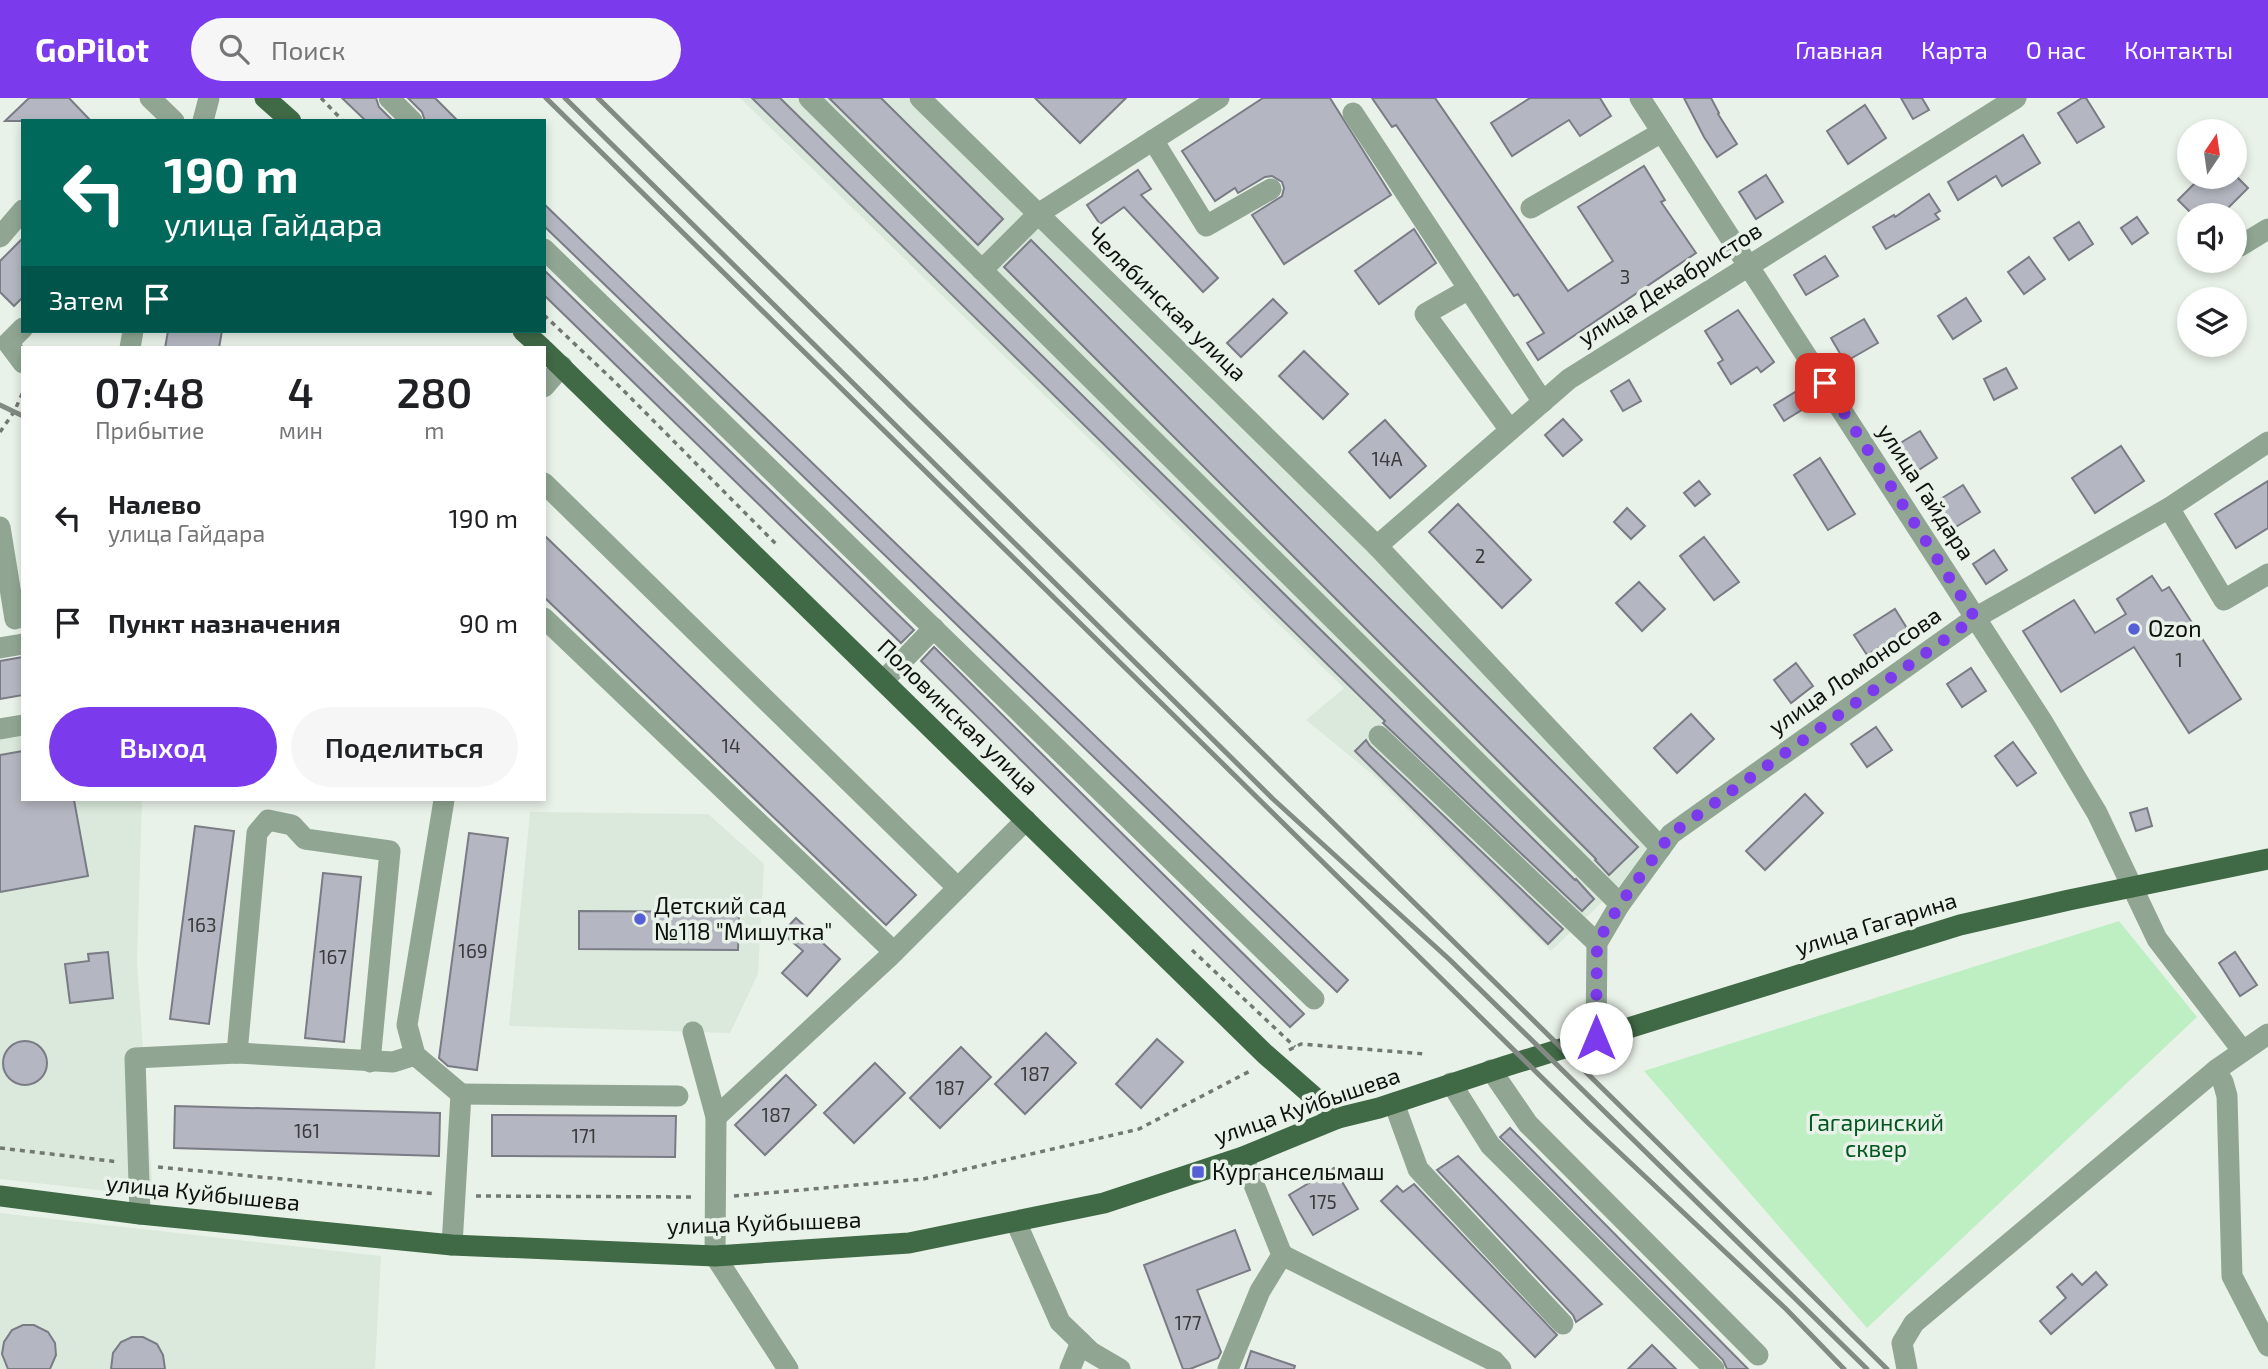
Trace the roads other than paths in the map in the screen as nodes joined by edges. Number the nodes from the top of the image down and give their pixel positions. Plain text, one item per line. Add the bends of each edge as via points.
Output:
1 (150, 98) edge
2 (209, 98) edge
3 (265, 98) edge
4 (389, 98) edge
5 (808, 98) edge
6 (920, 98) edge
7 (1219, 98) edge
8 (1640, 98) edge
9 (2016, 98) edge
10 (1353, 113) dead end
11 (172, 119) edge
12 (203, 119) edge
13 (289, 119) edge
14 (410, 119) edge
15 (1662, 132) junction
16 (1153, 140) junction
17 (1270, 189) dead end
18 (1531, 208) dead end
19 (21, 212) edge
20 (1038, 214) junction
21 (2268, 229) edge
22 (0, 237) edge
23 (2247, 242) edge
24 (546, 251) edge
25 (1750, 266) junction
26 (982, 270) junction
27 (1469, 289) junction
28 (525, 333) edge
29 (10, 336) edge
30 (540, 346) edge
31 (546, 352) edge
32 (21, 359) edge
33 (562, 366) junction
34 (546, 385) edge
35 (1543, 402) junction
36 (1510, 430) junction
37 (2268, 442) edge
38 (546, 485) edge
39 (2169, 509) junction
40 (0, 527) edge
41 (1377, 546) junction
42 (2268, 574) edge
43 (1975, 618) junction
44 (15, 619) dead end
45 (546, 620) edge
46 (934, 628) junction
47 (21, 644) edge
48 (0, 648) edge
49 (883, 681) junction
50 (21, 725) edge
51 (0, 729) edge
52 (1379, 736) dead end
53 (444, 801) edge
54 (1026, 820) junction
55 (1661, 848) junction
56 (2268, 859) edge
57 (2132, 887) junction
58 (958, 888) junction
59 (1620, 904) junction
60 (1597, 943) junction
61 (894, 952) junction
62 (1314, 999) dead end
63 (693, 1032) dead end
64 (2268, 1035) edge
65 (1596, 1038) junction
66 (2242, 1050) junction
67 (237, 1053) junction
68 (415, 1055) junction
69 (370, 1062) junction
70 (1498, 1068) junction
71 (2216, 1070) junction
72 (1451, 1083) junction
73 (461, 1094) junction
74 (678, 1096) dead end
75 (1394, 1103) junction
76 (716, 1117) junction
77 (1338, 1118) junction
78 (1243, 1157) junction
79 (0, 1196) edge
80 (140, 1214) junction
81 (1016, 1222) junction
82 (452, 1245) junction
83 (1282, 1255) junction
84 (715, 1256) junction
85 (1563, 1324) dead end
86 (1081, 1342) junction
87 (2268, 1346) edge
88 (1758, 1355) dead end
89 (788, 1369) edge
90 (1070, 1369) edge
91 (1121, 1369) edge
92 (1228, 1369) edge
93 (1501, 1369) edge
94 (1714, 1369) edge
95 (1907, 1369) edge

1 - 11 street
2 - 12 street
3 - 13 main road
4 - 14 street
5 - 26 street
6 - 20 street, Челябинская улица
7 - 16 street
8 - 15 street, улица Гайдара
9 - 25 street, улица Декабристов
10 - 27 street
15 - 18 street
15 - 25 street, улица Гайдара
16 - 17 street via 1206,226
16 - 20 street
19 - 22 street
20 - 26 street
20 - 41 street, Челябинская улица
21 - 23 street
24 - 46 street
25 - 35 street, улица Декабристов via 1569,379
25 - 43 street, улица Гайдара
26 - 59 street
27 - 35 street
27 - 36 street via 1425,314
28 - 30 main road, Половинская улица
29 - 32 street
31 - 33 main road, Половинская улица
33 - 34 street
33 - 49 main road, Половинская улица
35 - 36 street, улица Декабристов
36 - 41 street, улица Декабристов
37 - 39 street, улица Ломоносова
38 - 58 street
39 - 42 street via 2224,600
39 - 43 street, улица Ломоносова
40 - 44 street
41 - 55 street, Челябинская улица
43 - 55 street, улица Ломоносова via 1671,834
43 - 57 street, улица Гайдара via 2097,813
45 - 61 street
46 - 49 street
46 - 62 street
47 - 48 street
49 - 54 main road, Половинская улица
50 - 51 street
52 - 60 street
53 - 68 street via 407,1025
54 - 58 street
54 - 77 main road, Половинская улица via 1265,1054
55 - 59 street, улица Ломоносова
56 - 57 main road, улица Гагарина
57 - 65 main road, улица Гагарина via 1960,925
57 - 66 street, улица Гайдара via 2157,939
58 - 61 street
59 - 60 street, улица Ломоносова
60 - 65 street, улица Ломоносова
61 - 76 street
63 - 76 street
64 - 66 street
65 - 70 main road, улица Гагарина
66 - 71 street
67 - 69 street
67 - 69 street via 257,832 268,820 292,825 305,839 390,851
67 - 80 street via 135,1058
68 - 69 street via 393,1062
68 - 73 street
70 - 72 main road, улица Куйбышева
70 - 88 street via 1528,1125
71 - 87 street via 2227,1096 2232,1276
71 - 95 street via 1914,1323 1902,1343
72 - 75 main road, улица Куйбышева
72 - 94 street via 1490,1145
73 - 74 street
73 - 82 street
75 - 77 main road, улица Куйбышева
75 - 85 street via 1418,1169
76 - 84 street
77 - 78 main road, улица Куйбышева
78 - 81 main road, улица Куйбышева via 1104,1203
78 - 83 street
79 - 80 main road, улица Куйбышева
80 - 82 main road, улица Куйбышева
81 - 84 main road, улица Куйбышева via 909,1243
81 - 86 street via 1060,1322
82 - 84 main road, улица Куйбышева
83 - 92 street via 1261,1291
83 - 93 street via 1494,1361
84 - 89 street
86 - 90 street
86 - 91 street

